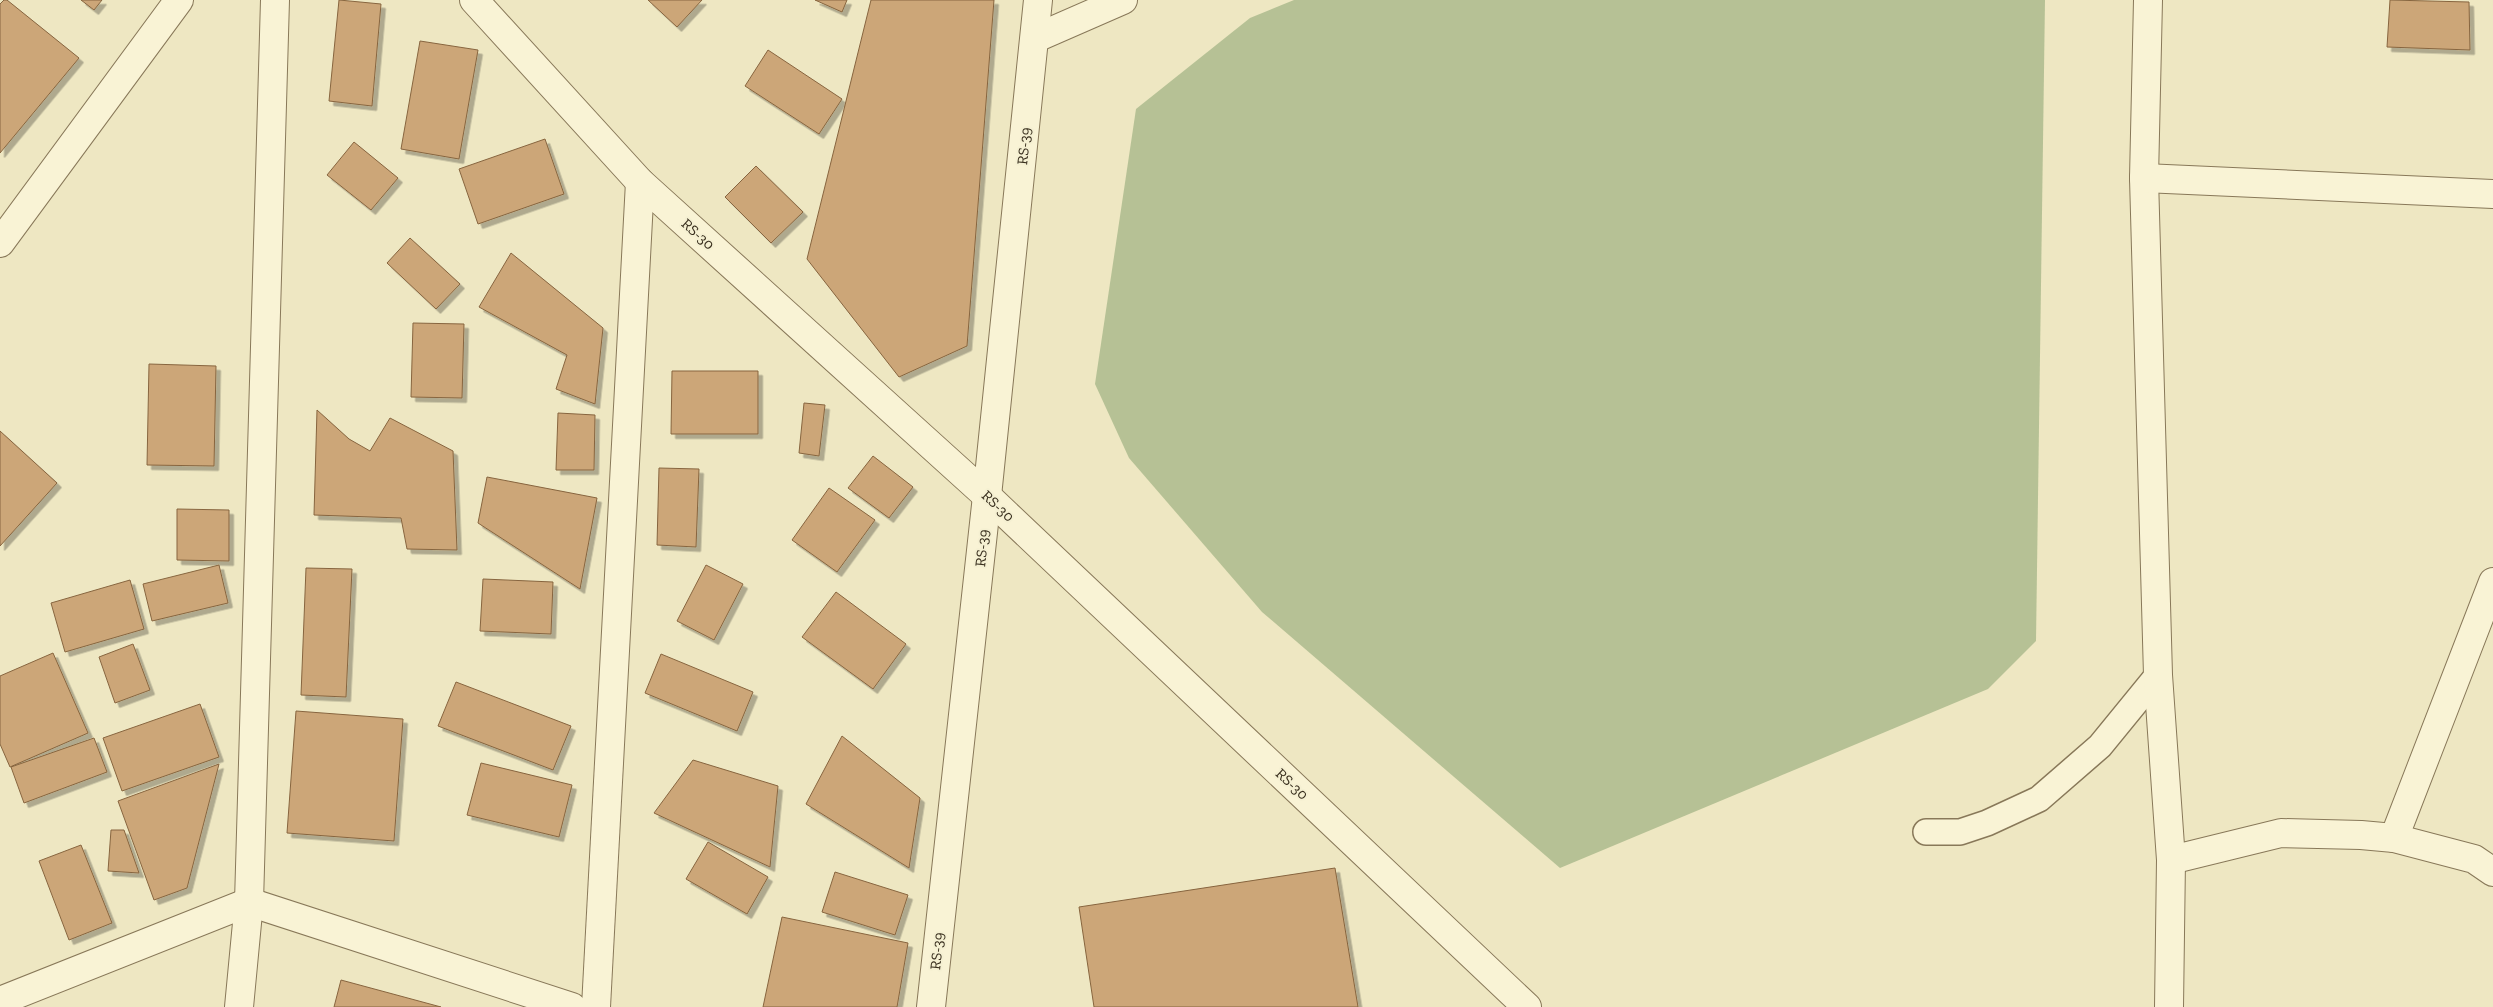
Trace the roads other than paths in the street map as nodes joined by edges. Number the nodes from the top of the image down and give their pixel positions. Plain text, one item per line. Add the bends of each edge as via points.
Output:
1 (178, 0) edge
2 (276, 0) edge
3 (474, 0) edge
4 (1038, 0) edge
5 (1122, 0) edge
6 (2148, 0) edge
7 (1036, 38) junction
8 (2144, 178) junction
9 (640, 182) junction
10 (2493, 194) edge
11 (0, 243) edge
12 (987, 496) junction
13 (2493, 582) edge
14 (2158, 675) junction
15 (1926, 832) dead end
16 (2394, 838) junction
17 (2171, 860) junction
18 (2493, 872) edge
19 (249, 902) junction
20 (0, 1001) edge
21 (239, 1007) edge
22 (572, 1007) edge
23 (596, 1007) edge
24 (931, 1007) edge
25 (1527, 1007) edge
26 (2168, 1007) edge

1 - 11 street
2 - 19 street
3 - 9 street, RS-30
4 - 7 street, RS-39
5 - 7 street
6 - 8 street
7 - 12 street, RS-39
8 - 10 street
8 - 14 street
9 - 12 street, RS-30
9 - 23 street
12 - 24 street, RS-39
12 - 25 street, RS-30
13 - 16 street
14 - 15 lane via 2100,746 2039,799 1960,832
14 - 17 street
16 - 17 street via 2281,833
16 - 18 street via 2474,859
17 - 26 street
19 - 20 street
19 - 21 street
19 - 22 street

